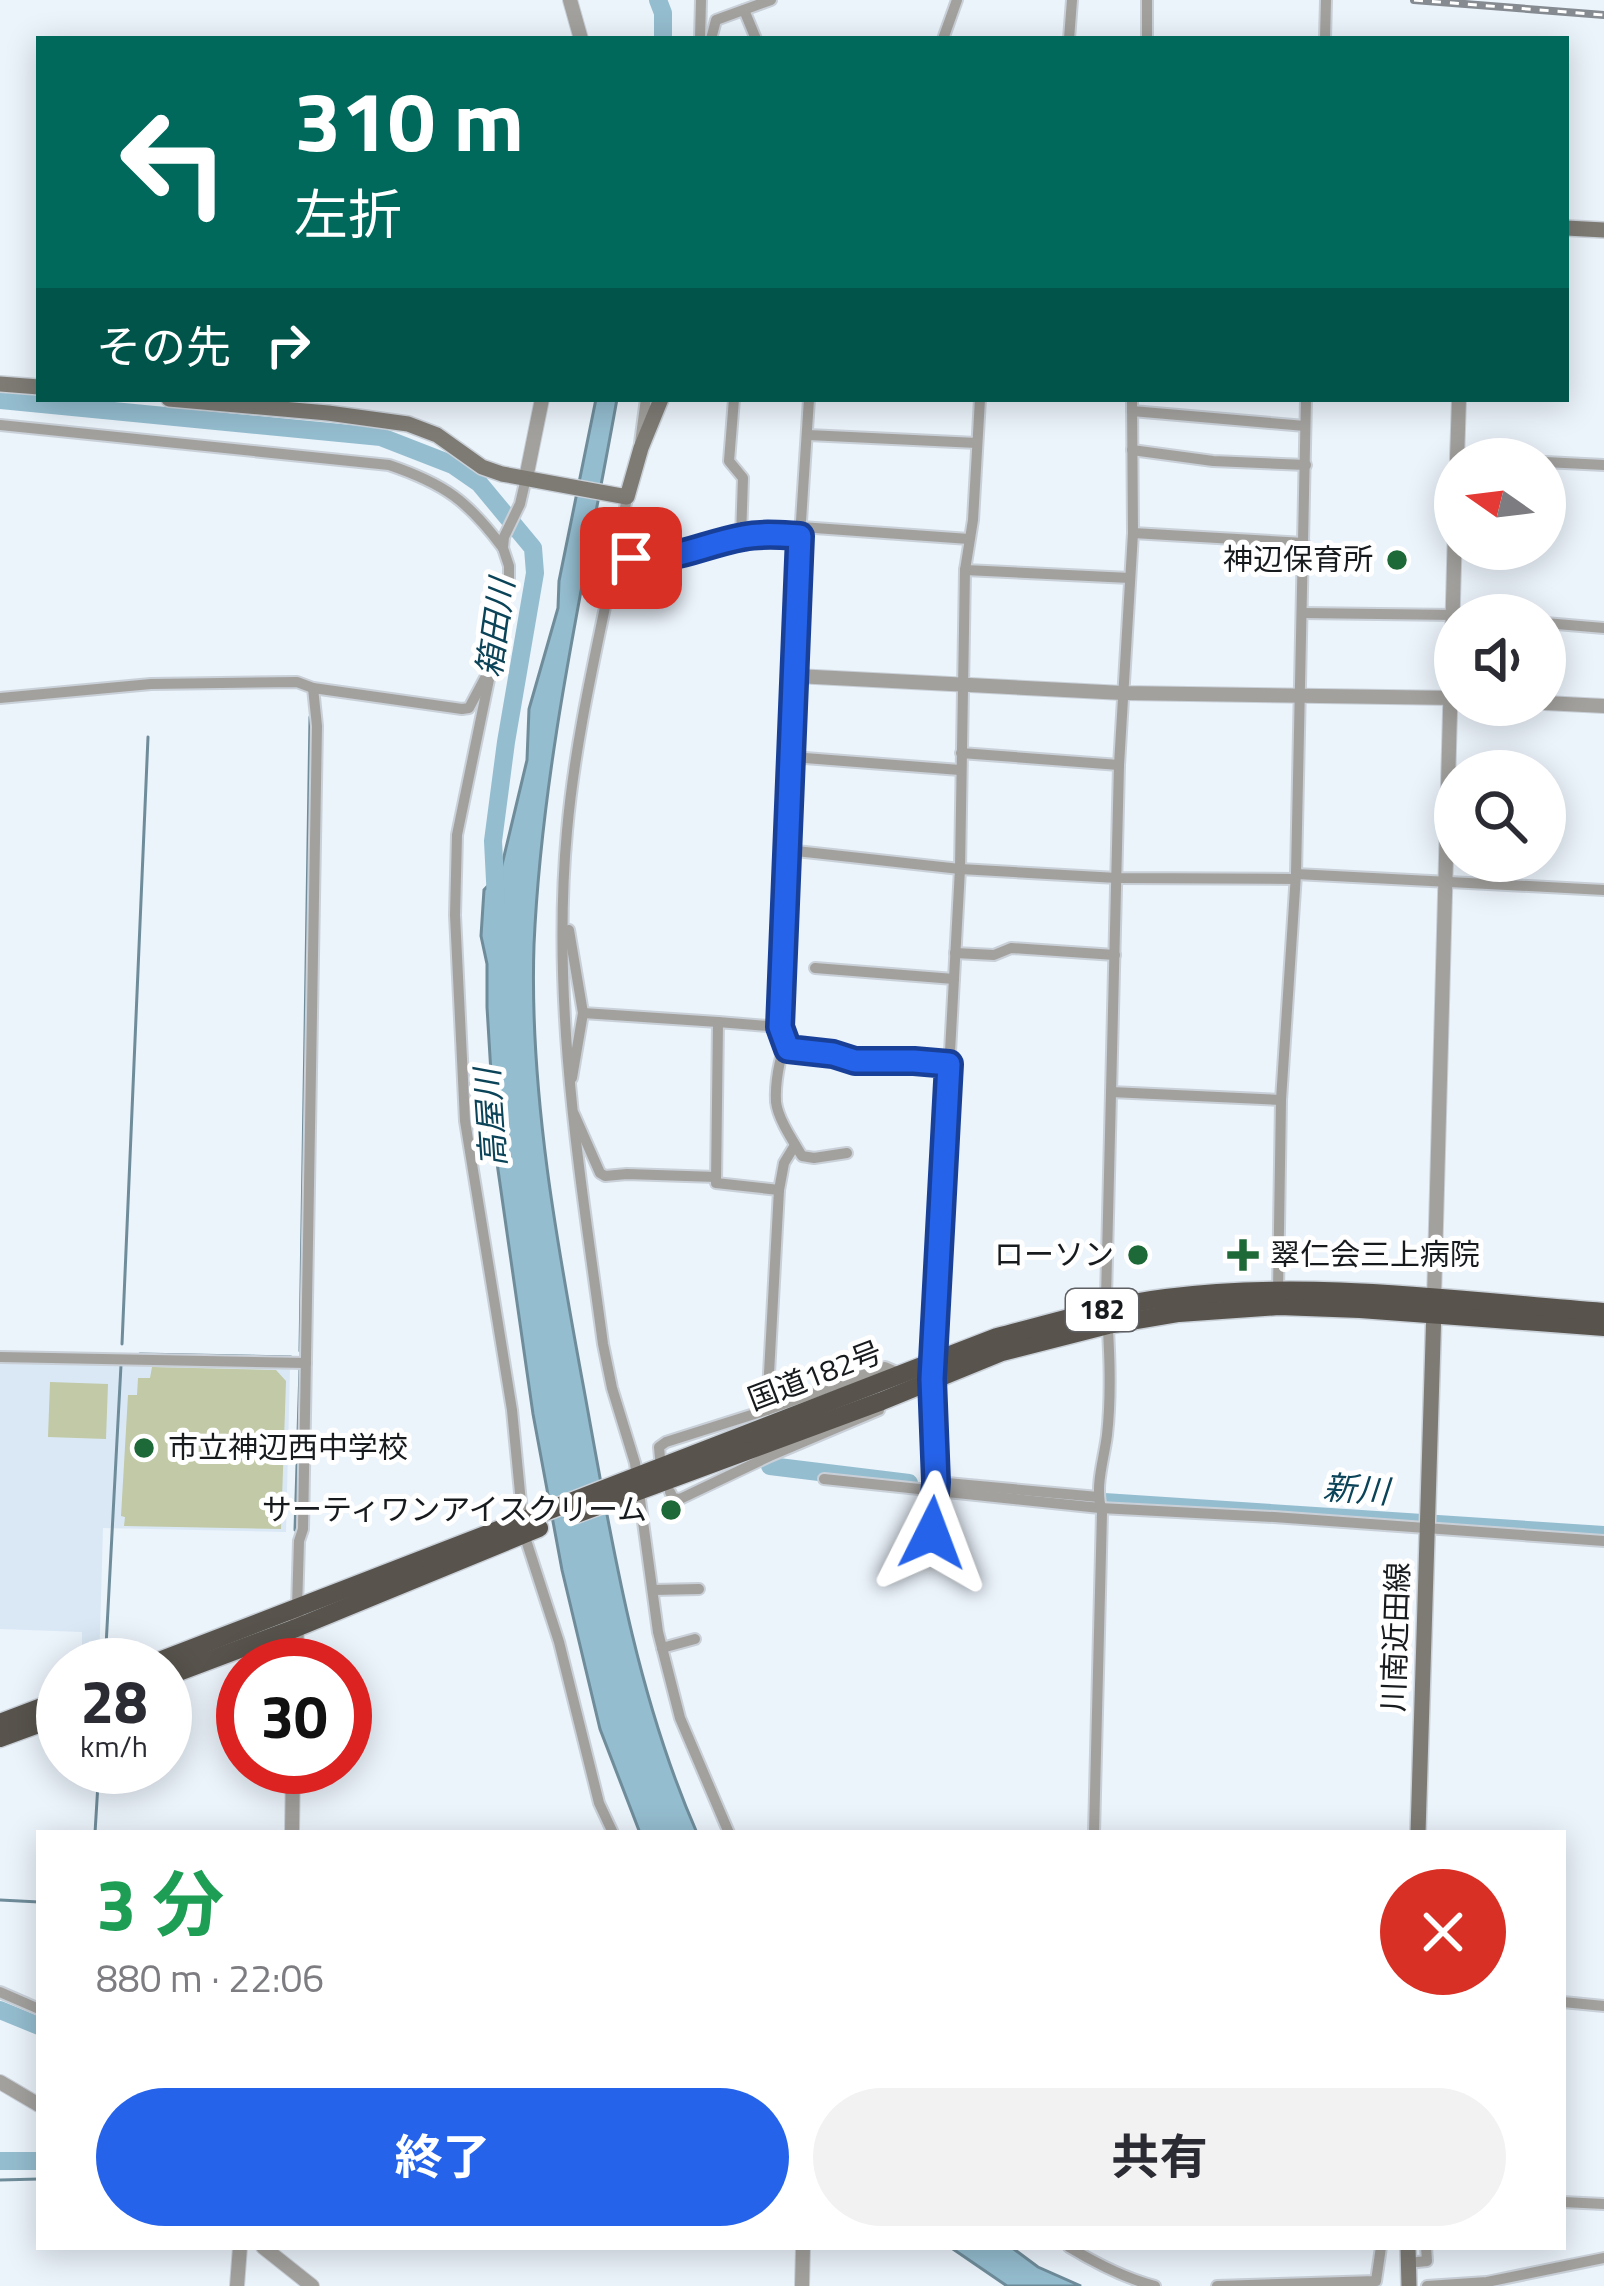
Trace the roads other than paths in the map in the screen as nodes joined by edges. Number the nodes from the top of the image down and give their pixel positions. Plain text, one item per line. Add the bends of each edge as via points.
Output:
1 (570, 0) edge
2 (701, 0) edge
3 (771, 0) edge
4 (957, 0) edge
5 (1072, 0) edge
6 (1147, 0) edge
7 (1326, 0) edge
8 (744, 10) junction
9 (580, 36) edge
10 (700, 36) edge
11 (712, 36) edge
12 (755, 36) edge
13 (944, 36) edge
14 (1069, 36) edge
15 (1147, 36) edge
16 (1325, 36) edge
17 (1569, 228) edge
18 (1604, 230) edge
19 (0, 384) edge
20 (36, 387) edge
21 (203, 402) edge
22 (542, 402) edge
23 (645, 402) edge
24 (660, 402) edge
25 (734, 402) edge
26 (809, 402) edge
27 (980, 402) edge
28 (1306, 402) edge
29 (1459, 402) edge
30 (1132, 405) edge
31 (0, 425) edge
32 (1305, 426) junction
33 (808, 435) junction
34 (1458, 438) edge
35 (977, 443) junction
36 (640, 448) junction
37 (1132, 450) junction
38 (1566, 463) edge
39 (1306, 465) junction
40 (1604, 465) edge
41 (530, 479) junction
42 (625, 502) junction
43 (800, 531) junction
44 (1133, 532) junction
45 (741, 537) junction
46 (969, 538) junction
47 (504, 542) junction
48 (1304, 543) junction
49 (965, 570) junction
50 (1130, 578) junction
51 (1302, 613) junction
52 (1434, 615) edge
53 (1566, 625) edge
54 (1604, 628) edge
55 (488, 673) junction
56 (796, 676) junction
57 (964, 685) junction
58 (313, 688) junction
59 (1123, 693) junction
60 (1300, 695) junction
61 (1434, 697) edge
62 (0, 698) edge
63 (1566, 704) edge
64 (1604, 706) edge
65 (961, 753) junction
66 (792, 757) junction
67 (1119, 765) junction
68 (960, 770) junction
69 (787, 850) junction
70 (960, 869) junction
71 (1296, 876) junction
72 (1118, 878) junction
73 (1434, 882) edge
74 (1444, 882) joint
75 (1604, 890) edge
76 (564, 918) junction
77 (955, 953) junction
78 (1115, 955) junction
79 (815, 968) dead end
80 (954, 979) junction
81 (583, 1013) junction
82 (718, 1022) junction
83 (780, 1027) junction
84 (786, 1042) junction
85 (949, 1064) junction
86 (568, 1085) junction
87 (1111, 1092) junction
88 (1281, 1100) junction
89 (571, 1113) junction
90 (795, 1145) junction
91 (847, 1153) dead end
92 (716, 1177) junction
93 (779, 1190) junction
94 (1277, 1291) junction
95 (1434, 1308) junction
96 (1604, 1312) edge
97 (1107, 1317) junction
98 (1604, 1327) edge
99 (0, 1358) edge
100 (306, 1364) junction
101 (933, 1371) junction
102 (902, 1375) junction
103 (881, 1401) junction
104 (767, 1410) junction
105 (660, 1458) dead end
106 (824, 1479) dead end
107 (634, 1486) junction
108 (935, 1487) junction
109 (670, 1492) dead end
110 (1099, 1503) junction
111 (1427, 1522) junction
112 (530, 1525) junction
113 (932, 1533) dead end
114 (1604, 1541) edge
115 (699, 1589) dead end
116 (653, 1590) junction
117 (297, 1608) junction
118 (296, 1628) junction
119 (296, 1638) edge
120 (694, 1639) dead end
121 (192, 1648) edge
122 (662, 1648) junction
123 (192, 1667) edge
124 (36, 1709) edge
125 (0, 1723) edge
126 (36, 1725) edge
127 (0, 1738) edge
128 (293, 1794) edge
129 (292, 1830) edge
130 (612, 1830) edge
131 (728, 1830) edge
132 (1094, 1830) edge
133 (1418, 1830) edge
134 (0, 1992) edge
135 (1566, 2002) edge
136 (1604, 2006) edge
137 (36, 2008) edge
138 (0, 2082) edge
139 (36, 2103) edge
140 (1566, 2202) edge
141 (1604, 2204) edge
142 (240, 2250) edge
143 (266, 2250) edge
144 (803, 2250) edge
145 (1074, 2250) edge
146 (1380, 2252) edge
147 (1412, 2254) edge
148 (1604, 2258) edge
149 (1394, 2261) dead end
150 (237, 2286) edge
151 (312, 2286) edge
152 (802, 2286) edge
153 (1155, 2286) edge
154 (1217, 2286) edge
155 (1409, 2286) edge
156 (1427, 2286) edge

1 - 9 street
2 - 10 street
3 - 8 street
4 - 13 street
5 - 14 street
6 - 15 street
7 - 16 street
8 - 11 street via 716,20
8 - 12 street
17 - 18 main road
19 - 20 main road
21 - 41 main road via 408,424 482,467
22 - 41 street
23 - 36 street
24 - 36 main road
25 - 45 street via 729,461 743,478
26 - 33 street
27 - 35 street
28 - 32 street
29 - 34 street
30 - 32 street
30 - 37 street
31 - 47 street via 389,466 455,495
32 - 39 street
33 - 35 street
33 - 43 street
35 - 46 street
36 - 42 main road
37 - 39 street
37 - 44 street
38 - 40 street
39 - 48 street
41 - 42 main road
41 - 47 street
42 - 45 street via 631,558 654,560
42 - 76 street via 582,710
43 - 45 street
43 - 46 street
43 - 56 street
44 - 48 street
44 - 50 street
46 - 49 street
47 - 55 street via 509,582
48 - 51 street
49 - 50 street
49 - 57 street
50 - 59 street
51 - 52 street
51 - 60 street
53 - 54 street
55 - 58 street via 462,710
55 - 112 street via 457,836 465,1120
56 - 57 street
56 - 66 street
57 - 59 street
57 - 65 street
58 - 62 street via 151,684
58 - 100 street
59 - 60 street
59 - 67 street
60 - 61 street
60 - 71 street
63 - 64 street
65 - 67 street
65 - 68 street
66 - 68 street
66 - 69 street
67 - 72 street
68 - 70 street
69 - 70 street
69 - 83 street
70 - 72 street
70 - 77 street
71 - 72 street
71 - 73 street
71 - 88 street
72 - 78 street
74 - 75 street
74 - 95 street
76 - 81 street
76 - 86 street
77 - 78 street
77 - 80 street
78 - 87 street
79 - 80 street
80 - 85 street
81 - 82 street
81 - 86 street
82 - 83 street
82 - 92 street
83 - 84 street
84 - 85 street via 788,1049 855,1061
84 - 90 street via 776,1105
85 - 101 street
86 - 89 street
87 - 88 street
87 - 97 street
88 - 94 street
89 - 92 street via 605,1177
89 - 107 street via 603,1344
90 - 91 street via 814,1158
90 - 93 street
92 - 93 street
93 - 104 street
94 - 95 highway, 国道182号 / 182
94 - 97 highway, 国道182号 / 182 via 1167,1298
95 - 96 highway, 国道182号 / 182
95 - 97 highway, 国道182号 / 182 via 1279,1306
95 - 98 highway, 国道182号 / 182
95 - 111 main road, 川南近田線
97 - 101 highway, 国道182号 / 182
97 - 110 street
99 - 100 street
100 - 117 street
101 - 102 highway, 国道182号 / 182
101 - 103 highway, 国道182号 / 182
101 - 108 street
102 - 104 street via 885,1367
102 - 107 highway, 国道182号 / 182
103 - 107 highway, 国道182号 / 182
103 - 109 street via 878,1412 680,1499
104 - 105 street via 666,1442
106 - 108 street
107 - 112 highway, 国道182号 / 182
107 - 116 street
108 - 110 street
108 - 113 street
110 - 111 street
110 - 132 street
111 - 114 street
111 - 133 main road, 川南近田線
112 - 117 highway, 国道182号 / 182
112 - 118 highway, 国道182号 / 182
112 - 130 street
115 - 116 street
116 - 122 street
117 - 118 street
117 - 121 highway, 国道182号 / 182
118 - 119 street
118 - 123 highway, 国道182号 / 182
120 - 122 street
122 - 131 street via 680,1718
124 - 125 highway
126 - 127 highway
128 - 129 street
134 - 137 street
135 - 136 street
138 - 139 street
140 - 141 street
142 - 150 street
143 - 151 street
144 - 152 street
145 - 153 street
146 - 149 street
146 - 154 street via 1376,2281
147 - 155 main road
148 - 156 street

